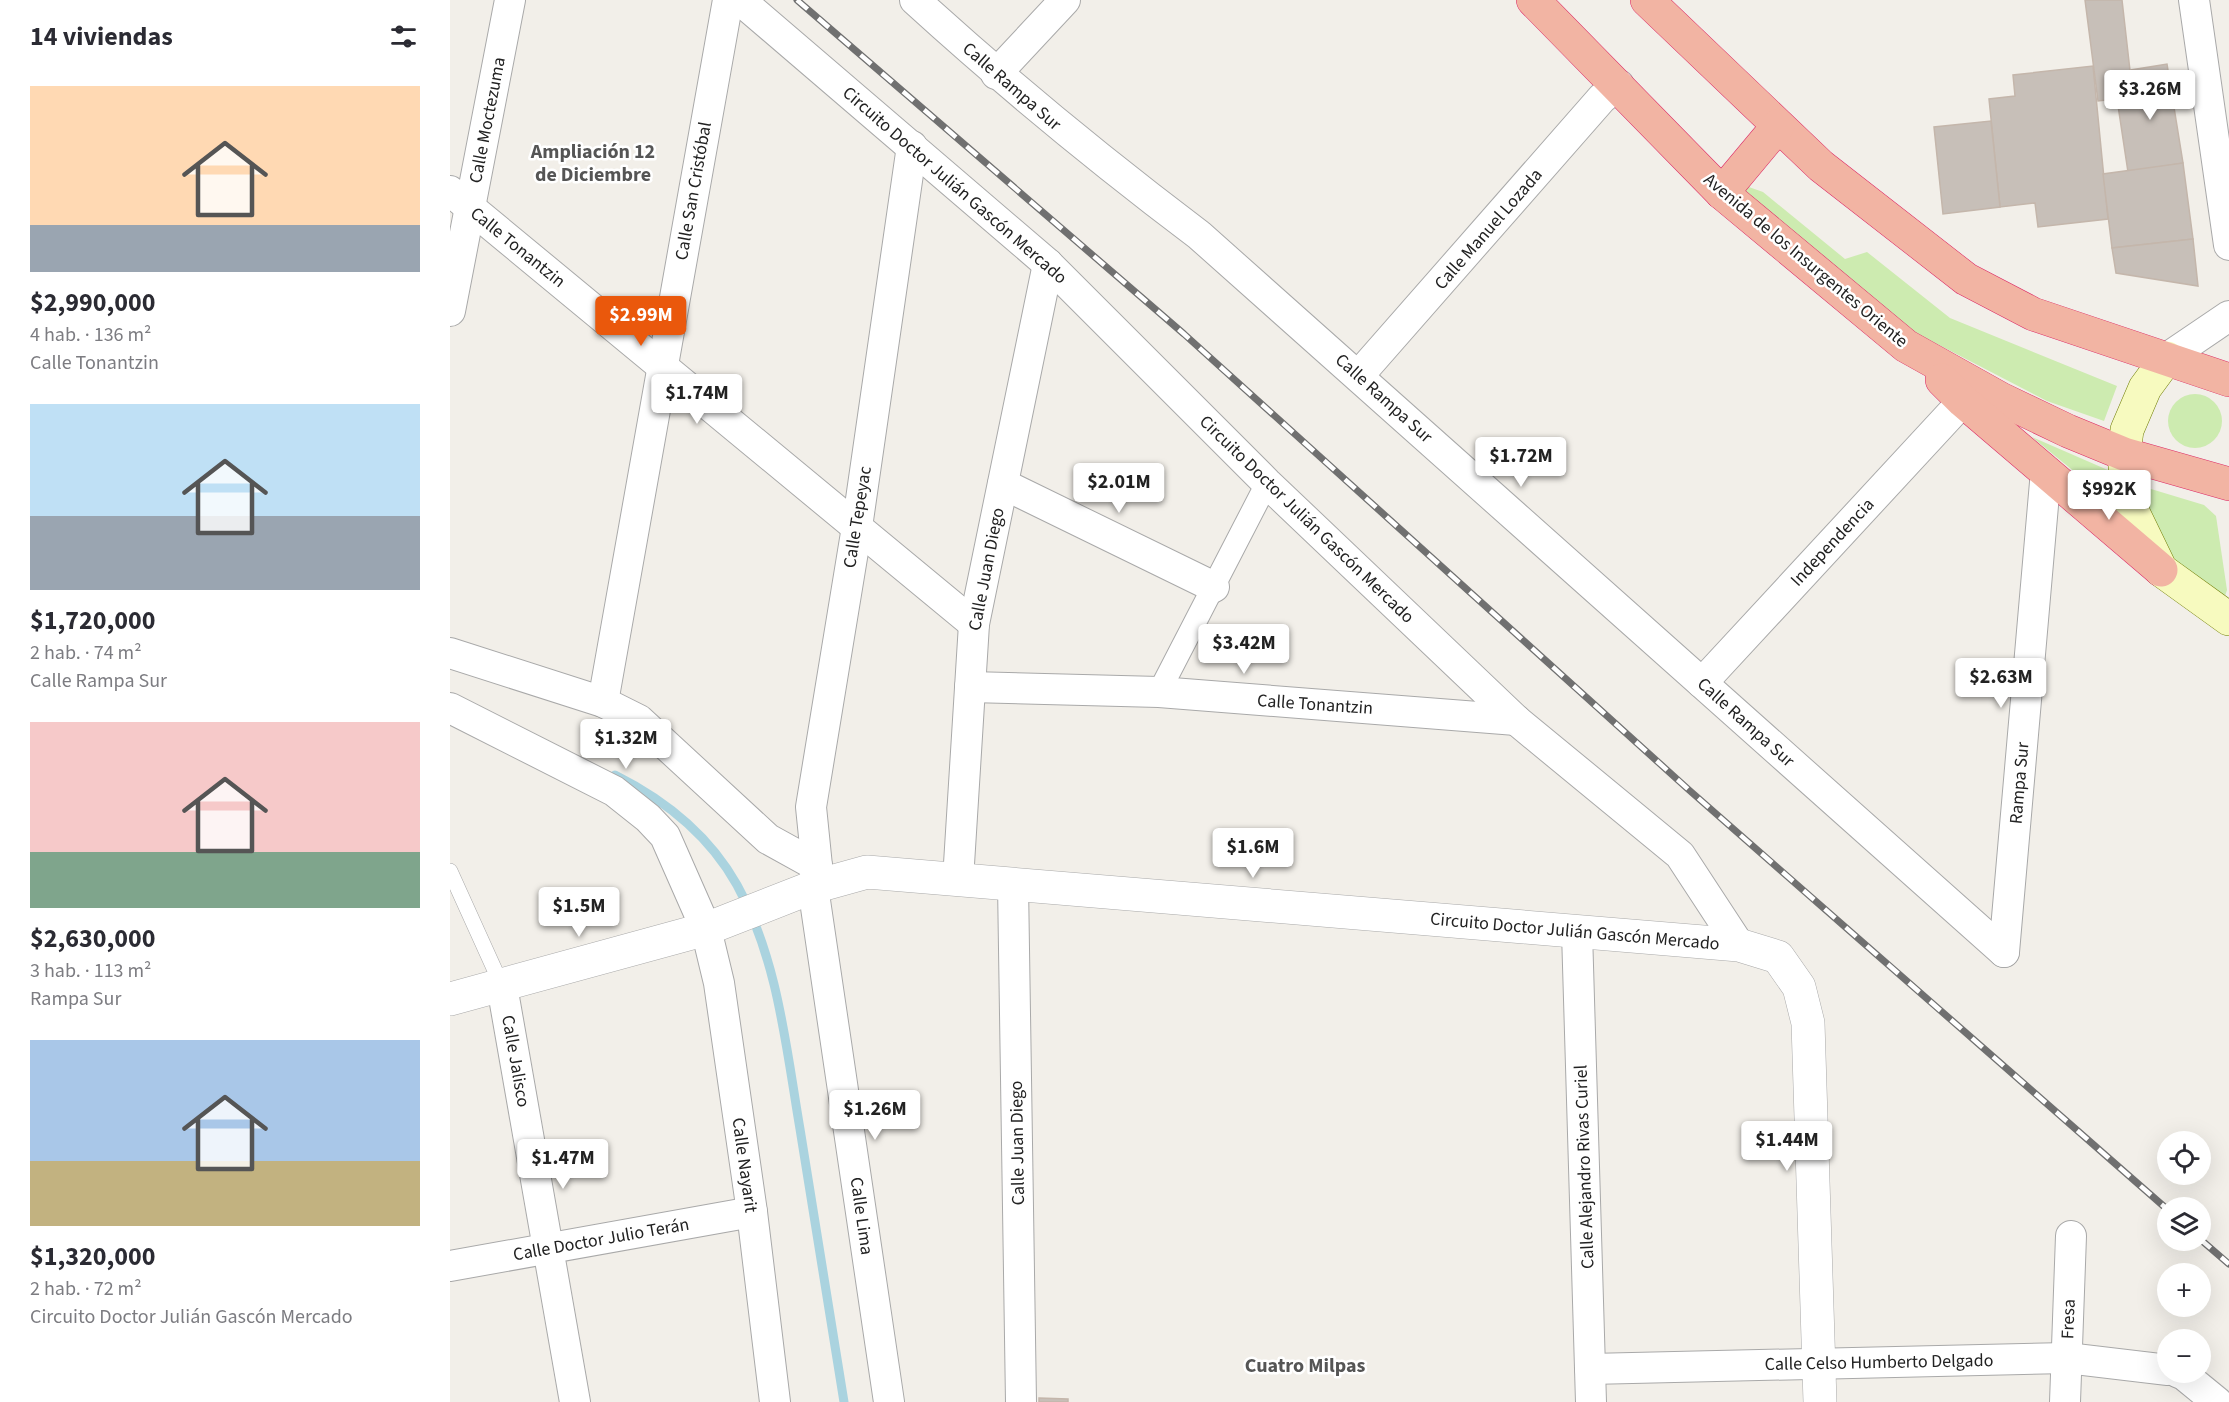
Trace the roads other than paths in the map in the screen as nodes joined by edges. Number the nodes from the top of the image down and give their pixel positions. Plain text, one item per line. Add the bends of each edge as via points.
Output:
1 (510, 0) edge
2 (728, 0) edge
3 (740, 0) edge
4 (915, 0) edge
5 (1065, 0) edge
6 (1533, 0) edge
7 (1647, 0) edge
8 (2194, 0) edge
9 (996, 74) junction
10 (1619, 86) junction
11 (1778, 126) junction
12 (912, 146) junction
13 (1722, 193) junction
14 (460, 199) edge
15 (2229, 245) edge
16 (1048, 264) junction
17 (450, 311) edge
18 (2229, 316) edge
19 (1906, 346) junction
20 (2167, 358) junction
21 (662, 365) junction
22 (1359, 375) junction
23 (2229, 380) edge
24 (1963, 401) junction
25 (2124, 453) junction
26 (2046, 471) junction
27 (1267, 483) junction
28 (1003, 484) junction
29 (2229, 484) edge
30 (856, 527) junction
31 (2161, 570) junction
32 (1214, 587) junction
33 (2229, 619) edge
34 (974, 624) junction
35 (450, 653) edge
36 (1702, 683) junction
37 (970, 687) junction
38 (1159, 692) junction
39 (603, 702) junction
40 (450, 708) edge
41 (1515, 720) junction
42 (450, 871) edge
43 (815, 877) junction
44 (958, 880) junction
45 (1012, 884) junction
46 (713, 926) junction
47 (1577, 932) junction
48 (1739, 945) junction
49 (2004, 952) joint
50 (502, 986) junction
51 (450, 999) edge
52 (752, 1212) junction
53 (2071, 1236) dead end
54 (550, 1249) junction
55 (450, 1266) edge
56 (2067, 1358) junction
57 (1819, 1362) junction
58 (1590, 1369) junction
59 (2157, 1369) edge
60 (2194, 1383) edge
61 (575, 1402) edge
62 (775, 1402) edge
63 (889, 1402) edge
64 (1021, 1402) edge
65 (1591, 1402) edge
66 (1820, 1402) edge
67 (2065, 1402) edge
68 (2217, 1402) edge

1 - 14 street, Calle Moctezuma
2 - 21 street, Calle San Cristóbal
3 - 12 street, Circuito Doctor Julián Gascón Mercado
4 - 9 street, Calle Rampa Sur
5 - 9 street
6 - 10 highway, Avenida de los Insurgentes Oriente
7 - 11 highway
8 - 15 street
9 - 22 street, Calle Rampa Sur via 1199,236
10 - 13 highway, Avenida de los Insurgentes Oriente
10 - 22 street, Calle Manuel Lozada via 1602,98
11 - 13 highway
11 - 20 highway via 1821,166 1966,279 2033,314
12 - 16 street, Circuito Doctor Julián Gascón Mercado
12 - 30 street, Calle Tepeyac
13 - 19 highway, Avenida de los Insurgentes Oriente
14 - 17 street, Calle Moctezuma
14 - 21 street, Calle Tonantzin
16 - 27 street, Circuito Doctor Julián Gascón Mercado
16 - 28 street, Calle Juan Diego
18 - 20 street
19 - 24 highway
19 - 25 highway, Avenida de los Insurgentes Oriente via 2001,399
20 - 23 highway
20 - 25 main road via 2134,409
21 - 30 street, Calle Tonantzin
21 - 39 street, Calle San Cristóbal
22 - 36 street, Calle Rampa Sur
24 - 26 highway
24 - 36 street, Independencia
25 - 29 highway, Avenida de los Insurgentes Oriente
25 - 31 main road via 2128,502
26 - 31 highway
26 - 49 street, Rampa Sur
27 - 32 street
27 - 41 street, Circuito Doctor Julián Gascón Mercado
28 - 32 street
28 - 34 street, Calle Juan Diego
30 - 34 street, Calle Tonantzin
30 - 43 street, Calle Tepeyac via 811,807
31 - 33 main road
32 - 38 street
34 - 37 street, Calle Juan Diego
35 - 39 street
36 - 49 street, Calle Rampa Sur
37 - 38 street, Calle Tonantzin
37 - 44 street, Calle Juan Diego
38 - 41 street, Calle Tonantzin
39 - 43 street via 639,720
40 - 46 street, Calle Nayarit via 614,791 648,818 665,836
41 - 48 street, Circuito Doctor Julián Gascón Mercado via 1680,855
42 - 50 lane, Calle Jalisco
43 - 44 street, Circuito Doctor Julián Gascón Mercado via 867,872
43 - 46 street, Circuito Doctor Julián Gascón Mercado via 780,902
43 - 63 street, Calle Lima
44 - 45 street, Circuito Doctor Julián Gascón Mercado
45 - 47 street, Circuito Doctor Julián Gascón Mercado
45 - 64 street, Calle Juan Diego
46 - 50 street, Circuito Doctor Julián Gascón Mercado
46 - 52 street, Calle Nayarit
47 - 48 street, Circuito Doctor Julián Gascón Mercado
47 - 58 street, Calle Alejandro Rivas Curiel
48 - 57 street via 1778,957 1799,987 1808,1023
50 - 51 street, Circuito Doctor Julián Gascón Mercado
50 - 54 street, Calle Jalisco
52 - 54 street, Calle Doctor Julio Terán
52 - 62 street, Calle Nayarit
53 - 56 street, Fresa
54 - 55 street, Calle Doctor Julio Terán
54 - 61 street, Calle Jalisco
56 - 57 street, Calle Celso Humberto Delgado
56 - 59 street, Calle Celso Humberto Delgado
56 - 67 street, Fresa
57 - 58 street, Calle Celso Humberto Delgado
57 - 66 street
58 - 65 street, Calle Alejandro Rivas Curiel
60 - 68 street

